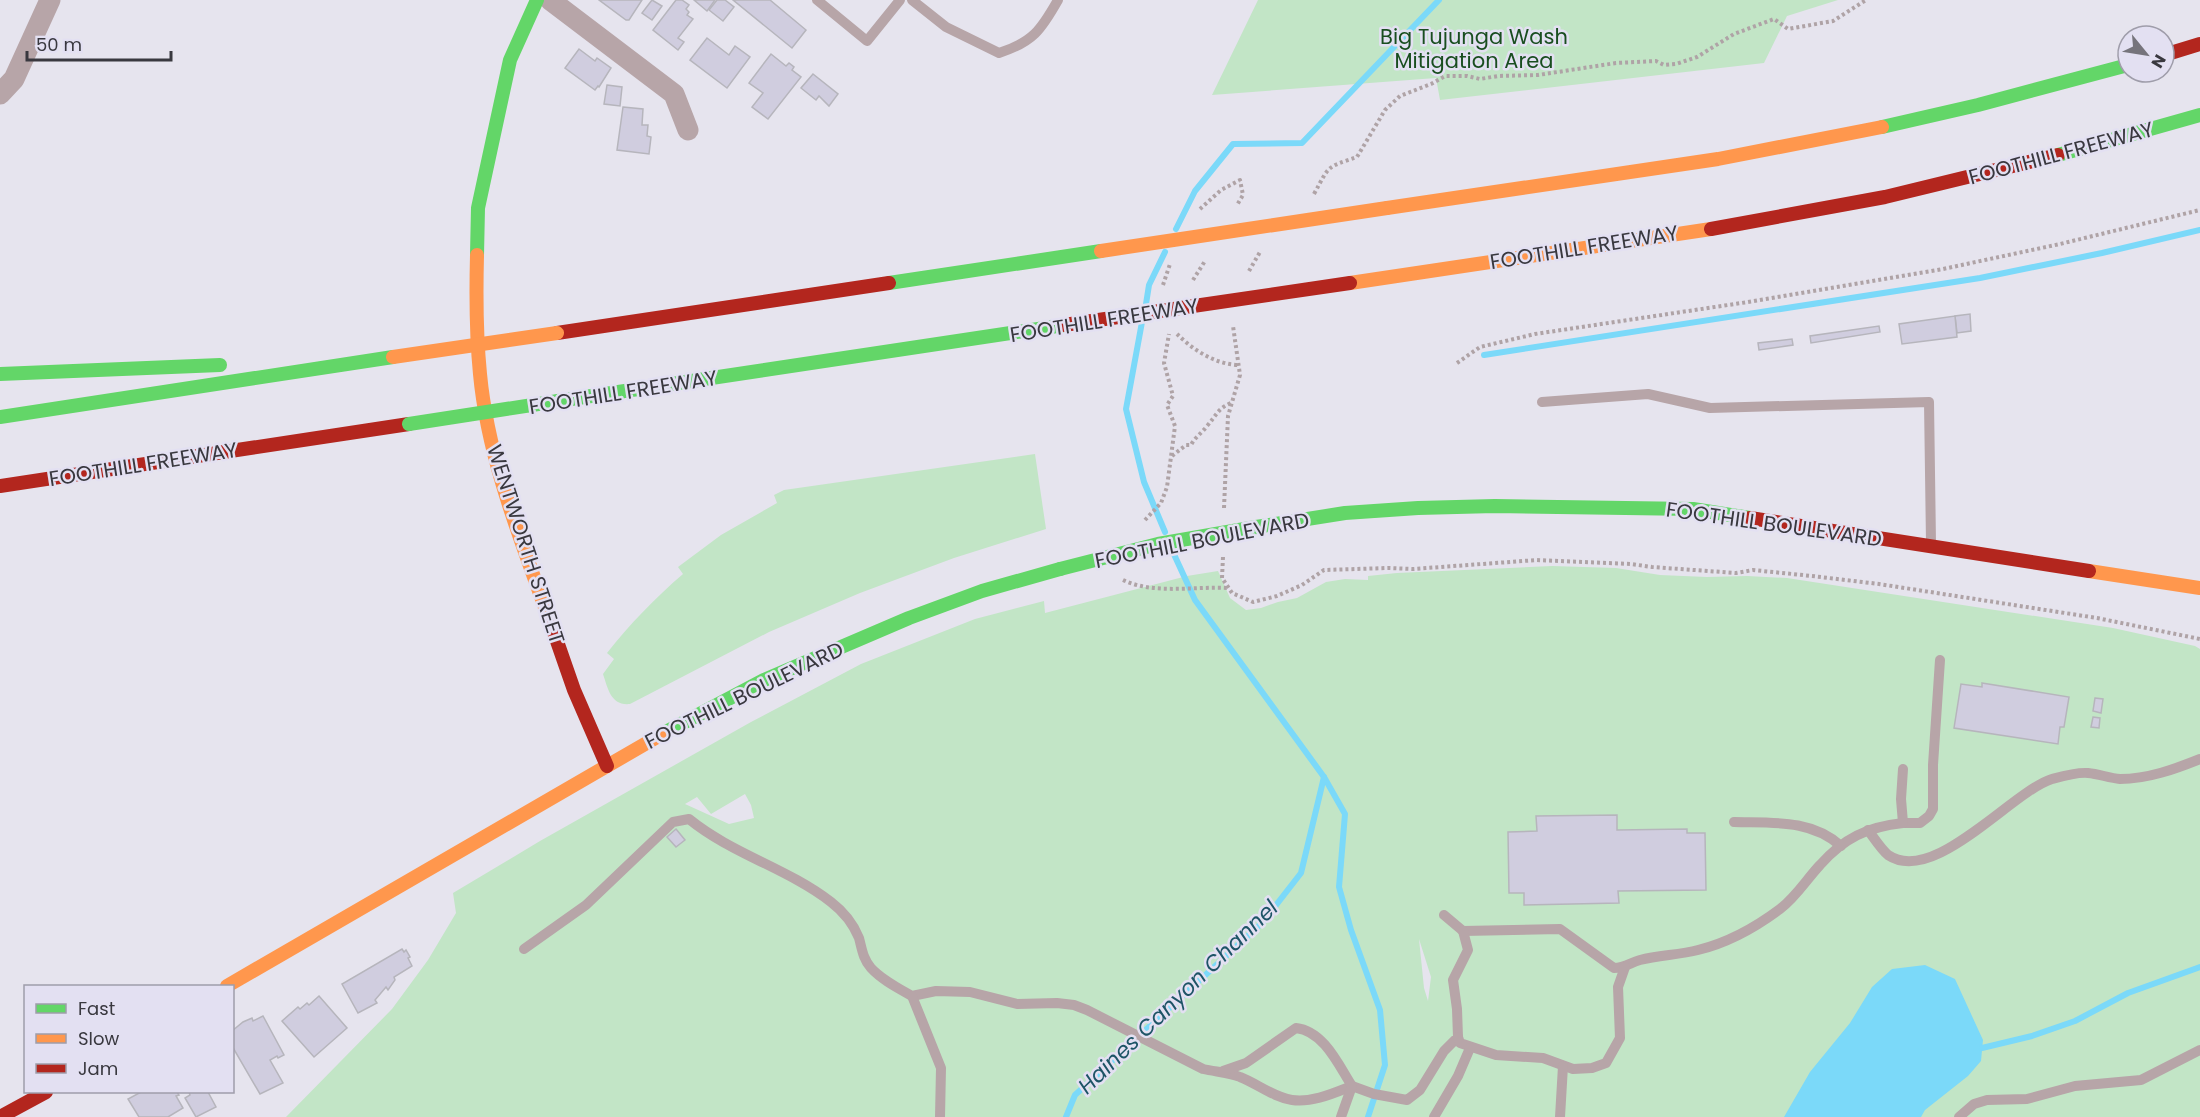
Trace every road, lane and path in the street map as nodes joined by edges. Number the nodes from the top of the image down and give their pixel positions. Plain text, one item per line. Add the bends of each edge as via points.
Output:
1 (50, 0) edge
2 (537, 0) edge
3 (550, 0) edge
4 (817, 0) edge
5 (900, 0) edge
6 (912, 0) edge
7 (1058, 0) edge
8 (2200, 44) edge
9 (2176, 51) edge
10 (2116, 68) edge
11 (0, 93) edge
12 (2200, 115) edge
13 (688, 130) dead end
14 (1237, 206) dead end
15 (2200, 210) edge
16 (1194, 215) dead end
17 (1207, 256) dead end
18 (1173, 257) dead end
19 (1191, 284) dead end
20 (1163, 290) dead end
21 (393, 357) junction
22 (262, 363) dead end
23 (1457, 363) dead end
24 (238, 364) dead end
25 (1238, 365) dead end
26 (0, 374) edge
27 (1542, 402) dead end
28 (1232, 403) dead end
29 (0, 417) edge
30 (202, 455) junction
31 (1172, 457) junction
32 (0, 486) edge
33 (0, 500) edge
34 (1144, 522) dead end
35 (1931, 546) junction
36 (1119, 573) dead end
37 (1229, 588) dead end
38 (2200, 588) edge
39 (1940, 660) dead end
40 (2200, 759) edge
41 (607, 766) junction
42 (1903, 769) dead end
43 (1734, 822) dead end
44 (1903, 823) junction
45 (1868, 830) junction
46 (1841, 846) junction
47 (1444, 915) dead end
48 (1463, 931) junction
49 (524, 949) dead end
50 (1625, 968) junction
51 (231, 985) edge
52 (912, 996) junction
53 (1458, 1037) junction
54 (1470, 1048) junction
55 (2200, 1050) edge
56 (1563, 1066) junction
57 (1223, 1071) junction
58 (1352, 1086) junction
59 (45, 1093) edge
60 (26, 1111) edge
61 (0, 1117) edge
62 (940, 1117) edge
63 (1341, 1117) edge
64 (1434, 1117) edge
65 (1560, 1117) edge
66 (1959, 1117) edge

1 - 11 street via 14,79
2 - 41 main road, WENTWORTH STREET via 510,60 478,208 480,375 509,506 574,690
3 - 13 street via 674,94
4 - 5 lane via 867,41
6 - 7 lane via 946,27 999,53 1021,46 1044,25
8 - 9 main road
10 - 21 main road, bridge via 1987,103 1827,139 1675,165
12 - 30 main road, FOOTHILL FREEWAY, bridge via 2003,170 1738,224
14 - 16 path via 1243,195 1240,180 1221,190
15 - 23 path via 1943,269 1535,334 1480,346
17 - 19 path
18 - 20 path
21 - 22 main road
21 - 29 main road
24 - 26 main road
25 - 31 path via 1225,364 1188,345 1171,328 1164,363 1173,396 1167,405 1175,426
27 - 35 lane via 1648,394 1710,408 1929,402
28 - 31 path via 1214,414 1191,445
30 - 32 main road, FOOTHILL FREEWAY
30 - 33 main road
31 - 34 path via 1161,503
35 - 38 main road, FOOTHILL BOULEVARD
35 - 41 main road, FOOTHILL BOULEVARD, bridge via 1693,509 1418,508 1345,513 1256,527 1158,544 982,591 764,680
36 - 37 path via 1136,586
39 - 44 lane via 1933,809 1920,824
40 - 45 lane via 2138,778 2087,772 2053,779 2024,795 1963,842 1916,860 1888,855
41 - 51 main road, FOOTHILL BOULEVARD
42 - 44 lane
43 - 46 lane via 1795,824 1831,837
44 - 45 lane
45 - 46 lane
46 - 50 lane via 1787,903 1743,933 1700,950 1638,961
47 - 48 lane
48 - 50 lane via 1560,929 1614,968
48 - 53 lane via 1468,950 1453,980
49 - 52 lane via 586,905 673,822 689,819 728,846 774,867 831,902 849,919 871,967
50 - 56 lane via 1618,987 1620,1038 1613,1054 1606,1063 1592,1068
52 - 57 lane via 936,991 970,993 1017,1004 1074,1005 1203,1070
52 - 62 lane via 941,1068
53 - 54 lane via 1460,1044
53 - 58 lane via 1444,1051 1415,1096 1407,1100
54 - 56 lane via 1496,1055 1543,1058
54 - 64 lane
55 - 66 lane via 2141,1080 2075,1086 2027,1099 1987,1100 1974,1104
56 - 65 lane
57 - 58 lane via 1294,1100 1329,1095
57 - 58 lane via 1246,1062 1296,1028 1305,1029 1327,1048
58 - 63 lane
59 - 60 main road
60 - 61 main road

